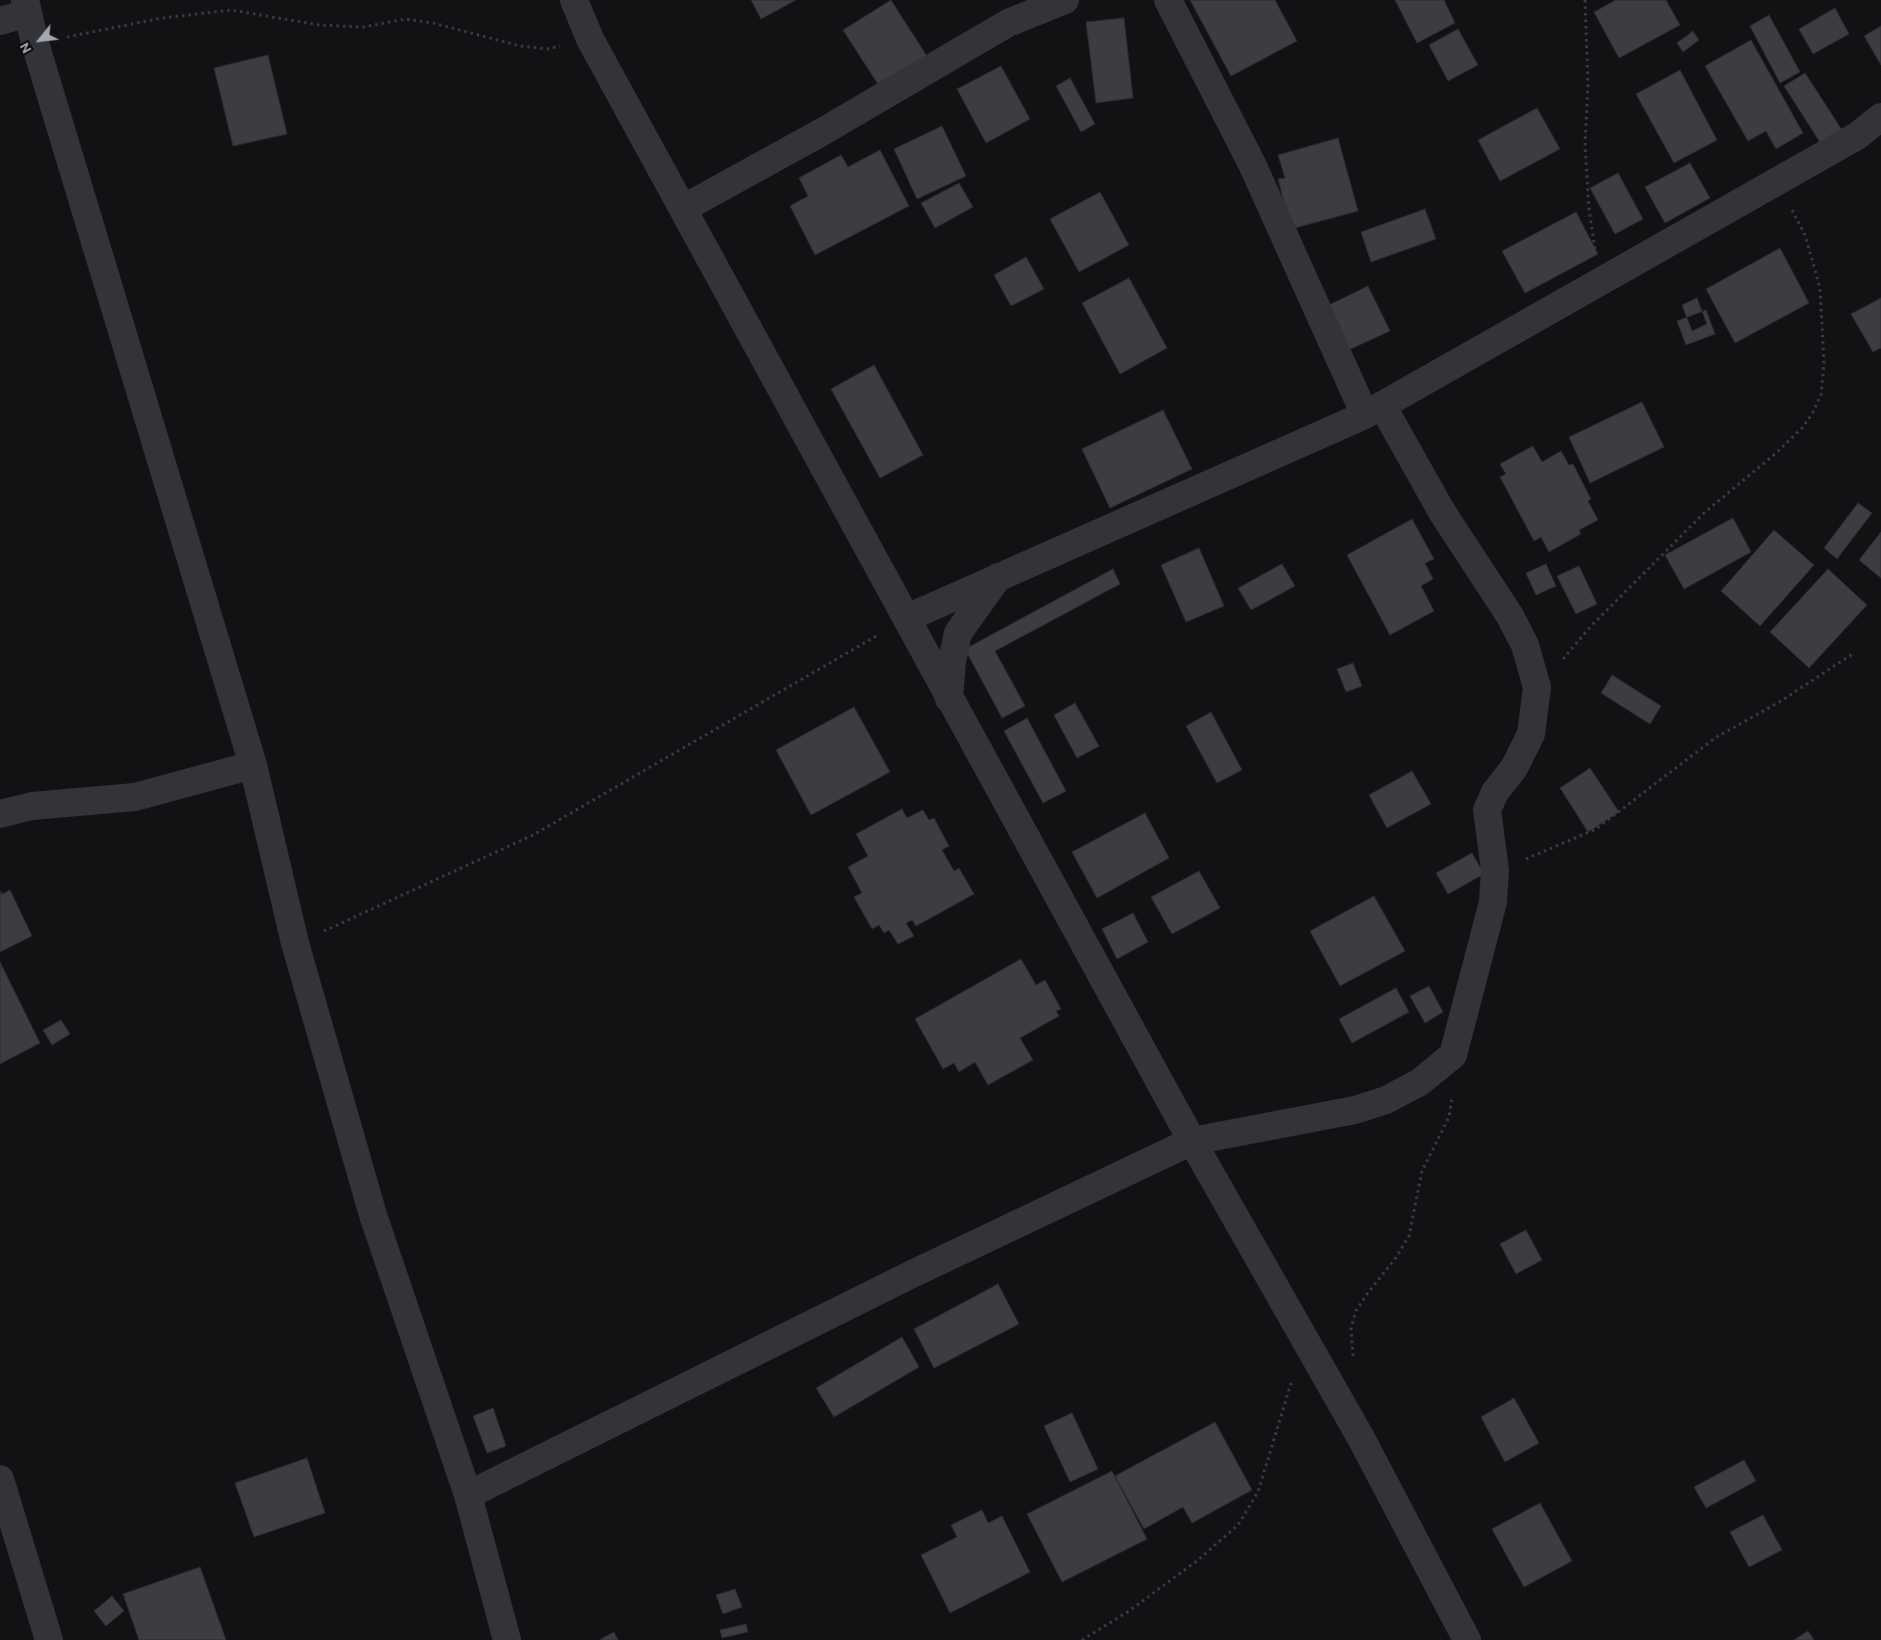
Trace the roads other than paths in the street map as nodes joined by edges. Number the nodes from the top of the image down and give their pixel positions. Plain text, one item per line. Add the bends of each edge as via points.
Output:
1 (574, 0) edge
2 (1065, 0) edge
3 (1168, 0) edge
4 (26, 7) edge
5 (0, 21) edge
6 (1881, 116) edge
7 (684, 208) junction
8 (1373, 410) junction
9 (998, 577) junction
10 (907, 618) junction
11 (949, 699) junction
12 (253, 765) junction
13 (0, 814) edge
14 (1192, 1141) junction
15 (0, 1479) edge
16 (468, 1495) junction
17 (8, 1535) edge
18 (49, 1640) edge
19 (507, 1640) edge
20 (1467, 1640) edge

1 - 7 street via 590,39
2 - 7 street via 1008,23
3 - 8 street
4 - 5 street
4 - 12 street
6 - 8 street via 1857,136
7 - 10 street
8 - 9 street
8 - 14 street via 1510,616 1538,687 1531,734 1487,810 1495,870 1493,902 1453,1055 1420,1082 1386,1100 1355,1110
9 - 10 street
9 - 11 street via 958,633
10 - 11 street
11 - 14 street
12 - 13 street via 135,797 32,806
12 - 16 street via 295,944 374,1215
14 - 16 street via 910,1275
14 - 20 street via 1362,1438
15 - 17 street
16 - 19 street
17 - 18 street

